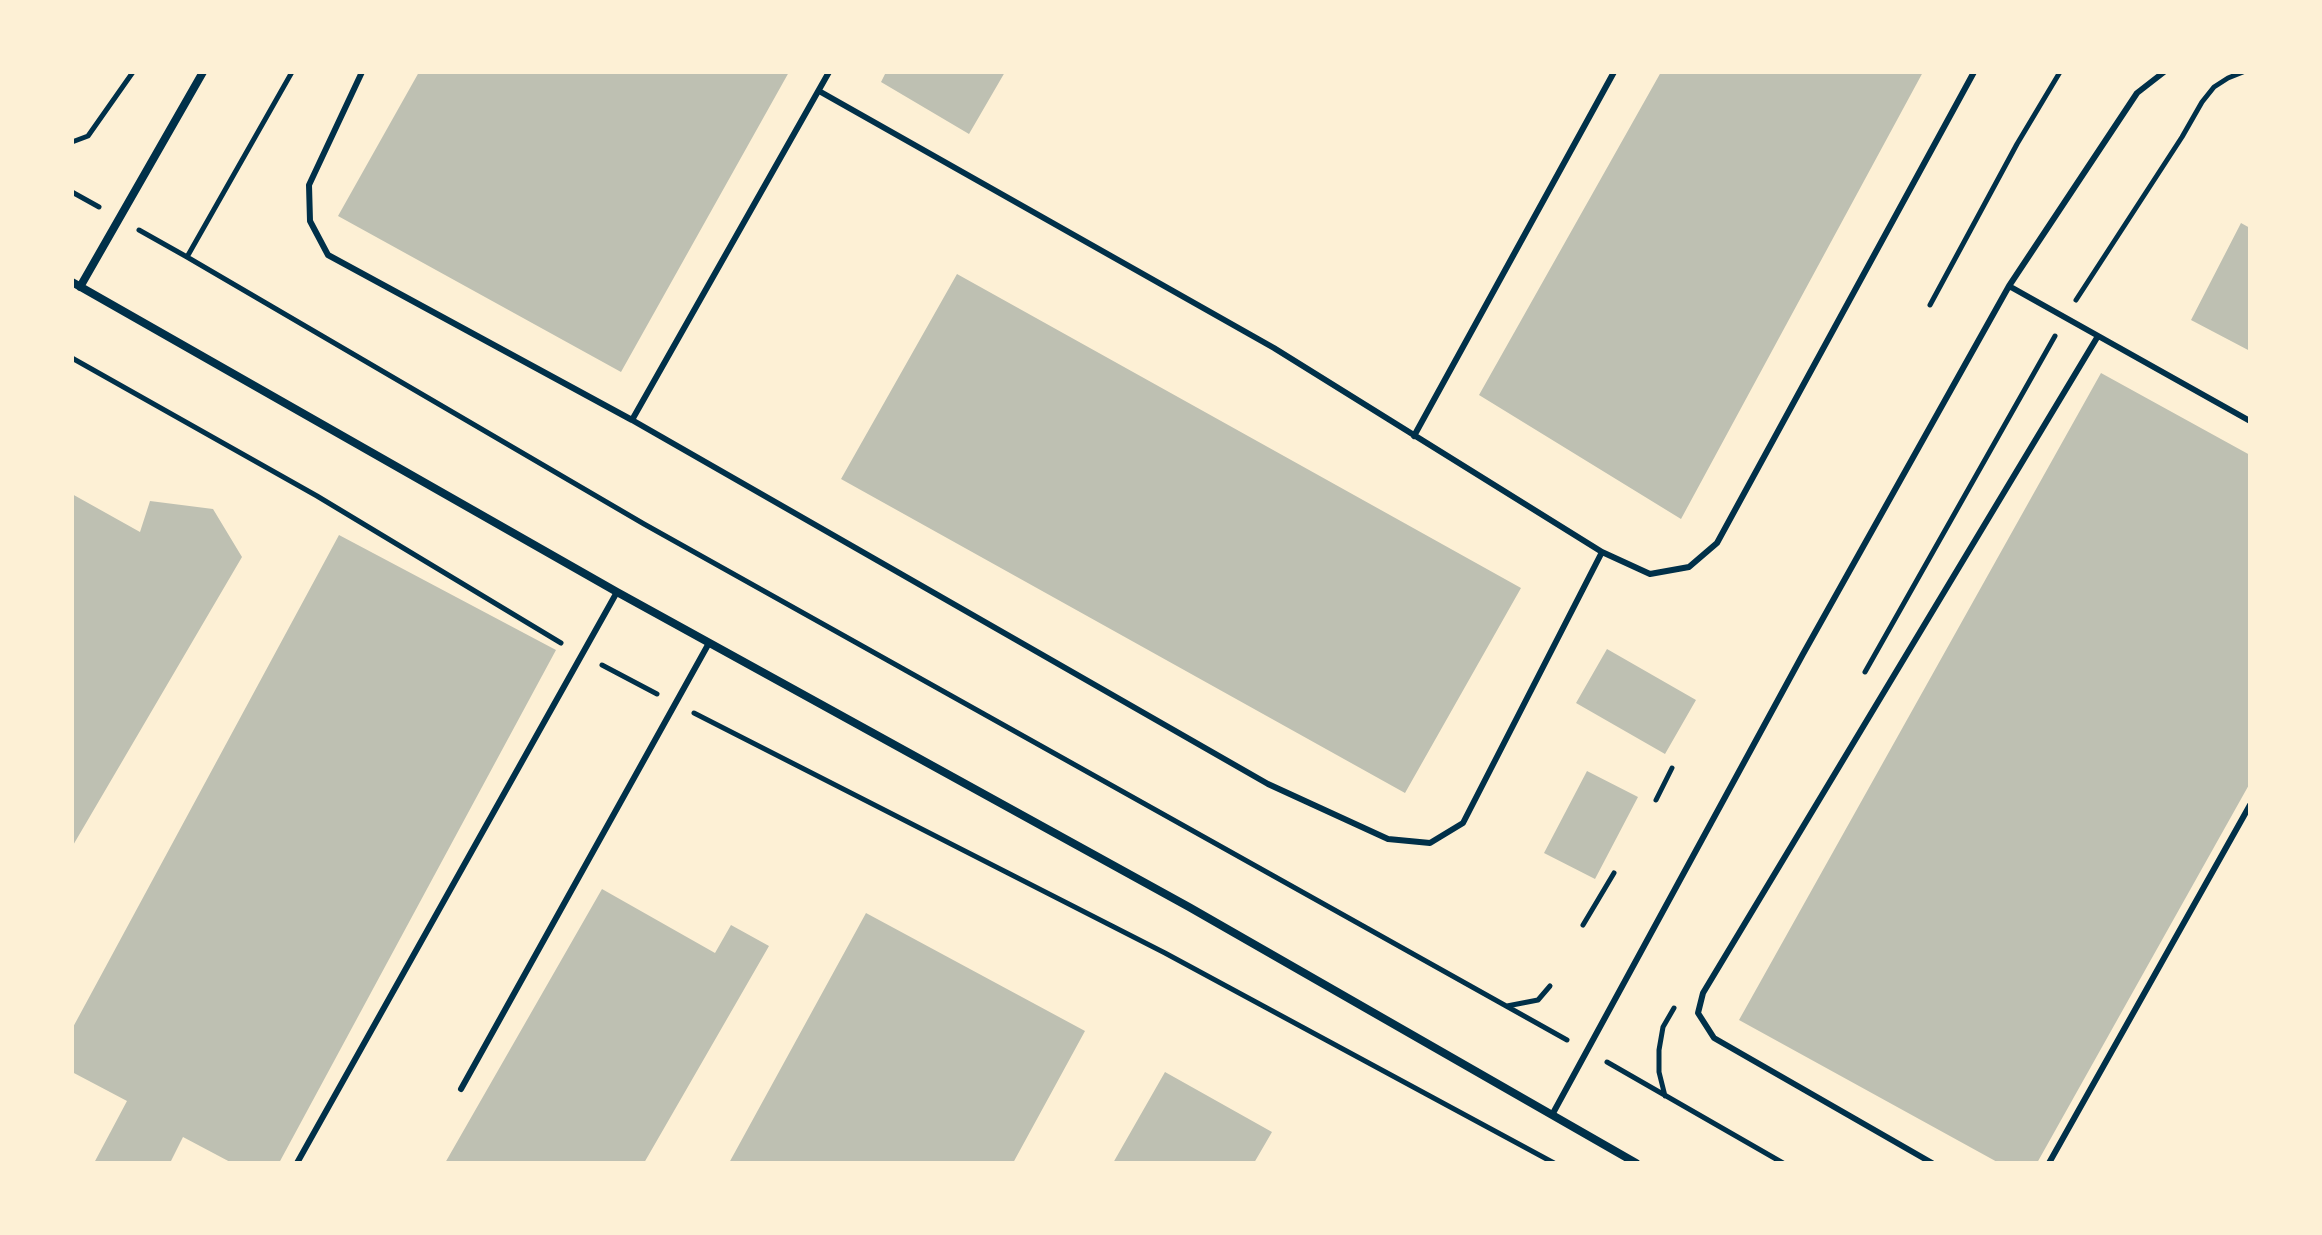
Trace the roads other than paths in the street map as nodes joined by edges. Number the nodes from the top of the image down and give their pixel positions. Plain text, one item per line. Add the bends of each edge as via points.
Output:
1 (203, 72) edge
2 (362, 72) edge
3 (829, 72) edge
4 (1614, 72) edge
5 (1974, 72) edge
6 (2164, 72) edge
7 (819, 91) junction
8 (76, 284) edge
9 (2009, 286) junction
10 (2098, 336) junction
11 (632, 420) junction
12 (2250, 421) edge
13 (1414, 436) junction
14 (1602, 552) junction
15 (617, 592) junction
16 (709, 643) junction
17 (2250, 805) edge
18 (461, 1089) dead end
19 (1552, 1115) junction
20 (297, 1163) edge
21 (1636, 1163) edge
22 (1932, 1163) edge
23 (2049, 1163) edge

1 - 8 street
2 - 11 lane via 309,185 310,221 328,255
3 - 7 lane
4 - 13 lane
5 - 14 lane via 1717,543 1689,567 1650,574
6 - 9 lane via 2137,93
7 - 11 lane
7 - 13 lane via 1274,348
8 - 15 street
9 - 10 lane
9 - 19 lane
10 - 12 lane
10 - 22 lane via 1703,993 1698,1013 1714,1038
11 - 14 lane via 1268,784 1388,839 1430,843 1463,823
13 - 14 lane
15 - 16 street
15 - 20 lane
16 - 18 lane
16 - 19 street via 1189,907
17 - 23 lane
19 - 21 street

